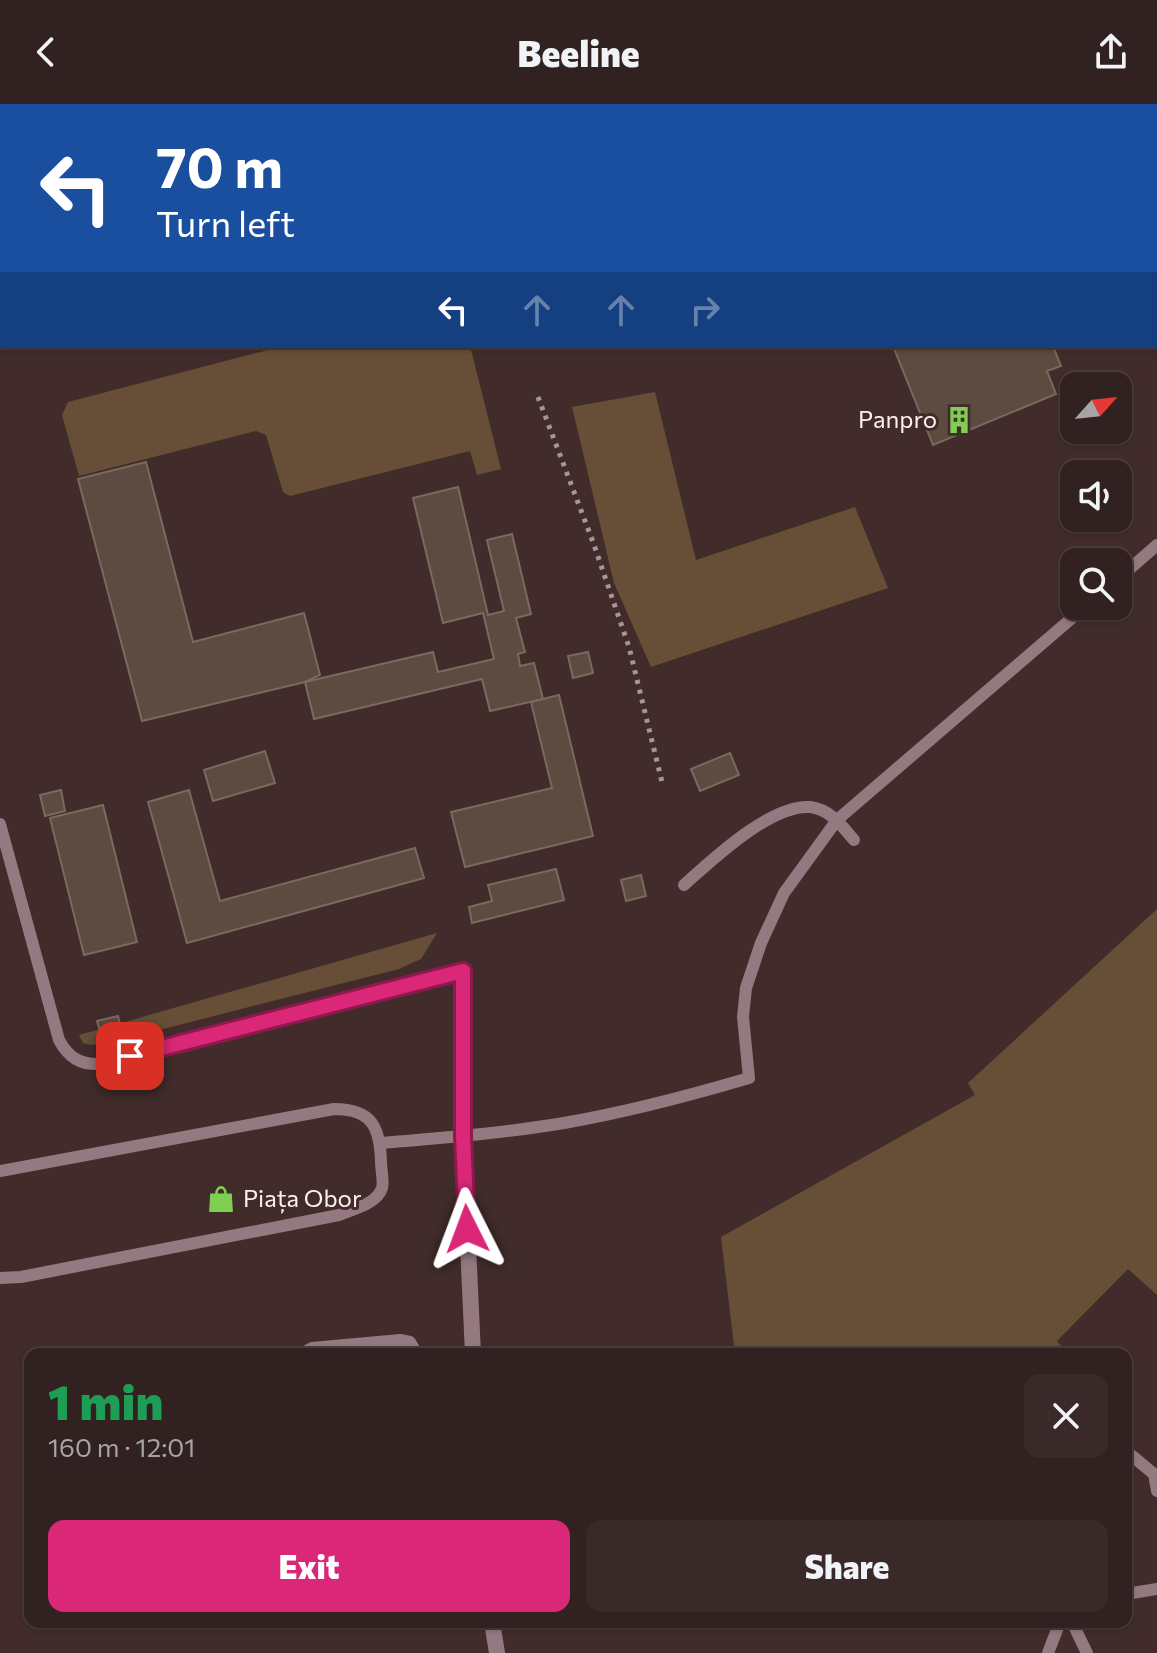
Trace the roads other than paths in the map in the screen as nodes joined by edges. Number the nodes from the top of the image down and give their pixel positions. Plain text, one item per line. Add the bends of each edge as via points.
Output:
1 (1157, 545) edge
2 (1132, 567) edge
3 (1070, 620) edge
4 (837, 820) junction
5 (0, 824) edge
6 (854, 840) dead end
7 (684, 885) dead end
8 (463, 971) joint
9 (463, 1136) junction
10 (381, 1143) junction
11 (0, 1171) edge
12 (0, 1278) edge
13 (356, 1348) edge
14 (414, 1348) edge
15 (473, 1348) edge
16 (1132, 1456) edge
17 (1157, 1491) edge
18 (1157, 1589) edge
19 (1132, 1593) edge
20 (493, 1628) edge
21 (1058, 1628) edge
22 (1075, 1628) edge
23 (497, 1653) edge
24 (1048, 1653) edge
25 (1087, 1653) edge

1 - 2 lane
3 - 4 lane
4 - 6 lane
4 - 7 lane via 812,807 775,817 747,832
4 - 9 lane via 784,893 761,943 743,1017 749,1078 644,1107
5 - 8 lane via 59,1040 71,1057 88,1065
8 - 9 street
9 - 10 lane
9 - 15 street
10 - 11 lane via 373,1122 364,1115 334,1109
10 - 12 lane via 382,1188 373,1200 339,1215
13 - 14 lane via 400,1340
16 - 17 lane via 1154,1474
18 - 19 lane
20 - 23 street
21 - 24 lane
22 - 25 lane

